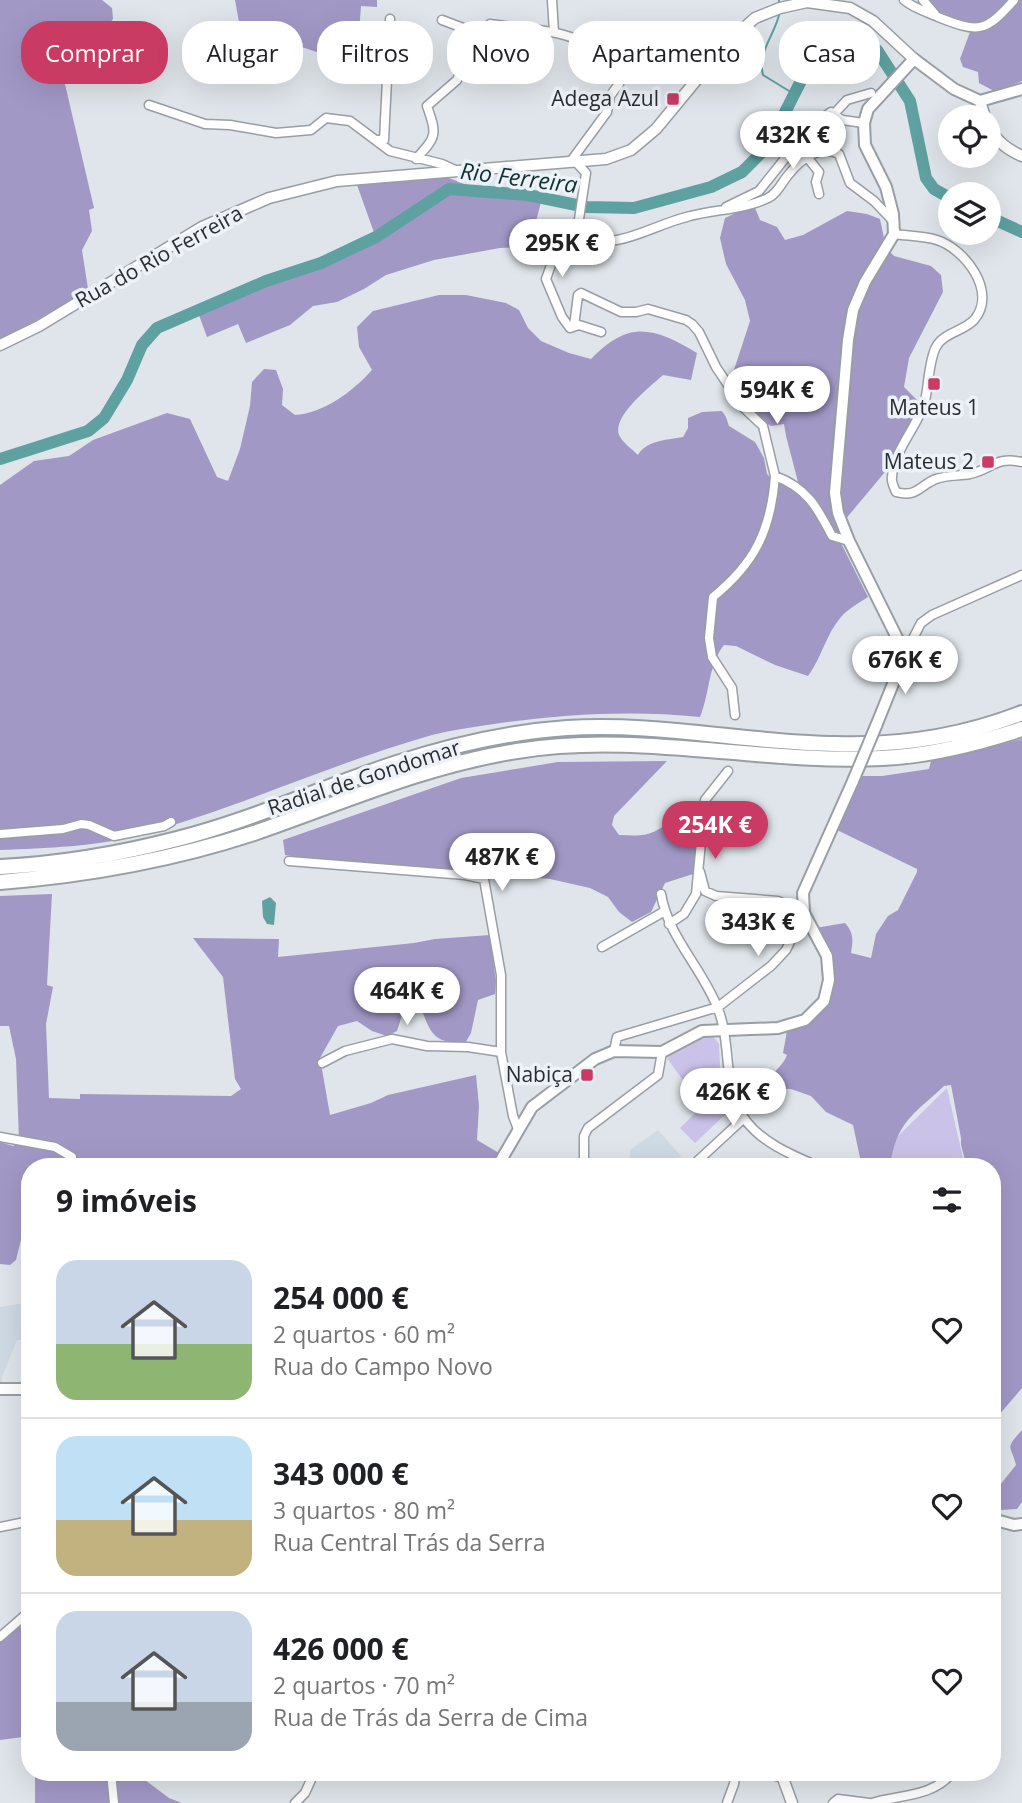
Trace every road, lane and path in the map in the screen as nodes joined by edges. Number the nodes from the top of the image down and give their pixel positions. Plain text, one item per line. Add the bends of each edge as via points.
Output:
1 (552, 0) edge
2 (904, 0) edge
3 (923, 0) edge
4 (1014, 0) edge
5 (844, 4) edge
6 (937, 17) junction
7 (390, 19) dead end
8 (442, 20) dead end
9 (553, 21) edge
10 (447, 22) edge
11 (554, 32) edge
12 (911, 63) junction
13 (452, 84) edge
14 (1022, 89) edge
15 (871, 93) dead end
16 (980, 101) junction
17 (149, 105) dead end
18 (981, 105) edge
19 (834, 114) junction
20 (864, 122) junction
21 (376, 141) junction
22 (1001, 144) edge
23 (1022, 156) edge
24 (807, 157) junction
25 (416, 159) junction
26 (573, 161) junction
27 (456, 170) junction
28 (818, 194) dead end
29 (717, 211) junction
30 (894, 222) junction
31 (894, 234) junction
32 (576, 239) junction
33 (574, 326) junction
34 (601, 332) dead end
35 (0, 345) edge
36 (1022, 462) edge
37 (775, 476) junction
38 (849, 541) junction
39 (1022, 575) edge
40 (905, 654) junction
41 (1022, 713) edge
42 (735, 715) dead end
43 (1022, 729) edge
44 (728, 771) dead end
45 (172, 822) dead end
46 (0, 834) edge
47 (289, 861) dead end
48 (0, 867) edge
49 (700, 872) junction
50 (0, 882) edge
51 (661, 894) dead end
52 (665, 911) junction
53 (803, 913) junction
54 (669, 924) junction
55 (601, 947) dead end
56 (718, 1007) junction
57 (722, 1030) junction
58 (614, 1051) junction
59 (501, 1052) junction
60 (662, 1052) junction
61 (322, 1063) dead end
62 (744, 1118) junction
63 (518, 1129) junction
64 (0, 1137) edge
65 (72, 1158) edge
66 (502, 1158) edge
67 (584, 1158) edge
68 (701, 1158) edge
69 (802, 1158) edge
70 (0, 1389) edge
71 (21, 1389) edge
72 (1001, 1521) edge
73 (21, 1523) edge
74 (1022, 1524) edge
75 (0, 1527) edge
76 (21, 1619) edge
77 (0, 1637) edge
78 (112, 1781) edge
79 (311, 1781) edge
80 (735, 1781) edge
81 (784, 1781) edge
82 (944, 1781) edge
83 (114, 1803) edge
84 (295, 1803) edge
85 (727, 1803) edge
86 (792, 1803) edge
87 (833, 1803) edge
88 (870, 1803) edge

1 - 9 street
2 - 6 street
3 - 6 street
4 - 6 street via 991,23 976,29
5 - 12 street, Rua do Rio Ferreira via 860,12
5 - 26 street, Rua do Rio Ferreira via 807,2 755,18 727,43 656,129 631,150 607,159
7 - 21 street via 384,140
8 - 10 street
11 - 26 street via 587,42 604,57 619,84 610,96 607,112
12 - 16 main road
12 - 20 main road via 868,110
13 - 25 street via 427,106 435,127 432,142
14 - 16 main road
15 - 19 street via 847,100
16 - 18 street
17 - 21 street via 205,124 276,133 311,130 326,118 350,121
19 - 20 street via 842,120
19 - 29 street via 810,128 759,191
20 - 30 main road via 865,145 886,187
21 - 25 street
22 - 23 street
24 - 28 street via 819,172
24 - 29 street via 771,198
24 - 30 street via 823,150 839,154 850,183
25 - 27 street
26 - 27 street, Rua do Rio Ferreira
26 - 32 street via 586,173
27 - 35 street, Rua do Rio Ferreira via 337,181 269,198 202,227 40,326
29 - 32 street via 687,216 619,241
30 - 31 main road
31 - 36 street via 938,241 976,272 982,289 976,318 936,347 925,402 897,457 891,480 896,492 907,495 934,480 984,470 1007,458
31 - 38 main road via 865,282 853,310 848,340 835,493
32 - 33 street via 557,248 546,279 562,317 570,328
33 - 34 street
33 - 37 street via 581,293 621,312 648,309 692,324 744,408 763,426
37 - 38 street via 811,498 832,536
37 - 42 street via 766,530 738,574 713,597 712,657 732,688
38 - 40 main road
39 - 40 street via 920,623
40 - 53 main road, bridge via 803,893
41 - 48 highway, Radial de Gondomar via 980,728 887,743 835,744 625,726 522,733 396,763 178,839 88,859
43 - 50 highway, Radial de Gondomar via 940,752 884,758 624,745 518,751 373,788 181,855 108,870
44 - 49 street via 705,800
45 - 46 street via 114,836 81,824
47 - 59 street via 484,879 501,975
49 - 53 street via 705,891 716,896 778,901
49 - 54 street via 696,894 684,914
51 - 52 street
52 - 54 street
52 - 55 street
53 - 56 street via 786,950
53 - 57 main road via 827,956 829,980 824,1001 805,1020 778,1028
54 - 56 street
56 - 57 street
56 - 58 street via 617,1037
57 - 60 main road via 702,1031
57 - 62 street via 734,1101
58 - 60 main road
58 - 63 main road via 595,1059 532,1107
59 - 61 street via 392,1039 345,1051
59 - 63 street
60 - 67 street via 658,1075 588,1128
62 - 68 street
62 - 69 street via 767,1140
63 - 66 main road
64 - 65 street via 55,1147
70 - 71 main road
72 - 74 main road
73 - 75 street
76 - 77 street
78 - 83 street
79 - 84 street
80 - 85 street
81 - 86 street
82 - 88 street via 909,1797
87 - 88 street via 838,1799

